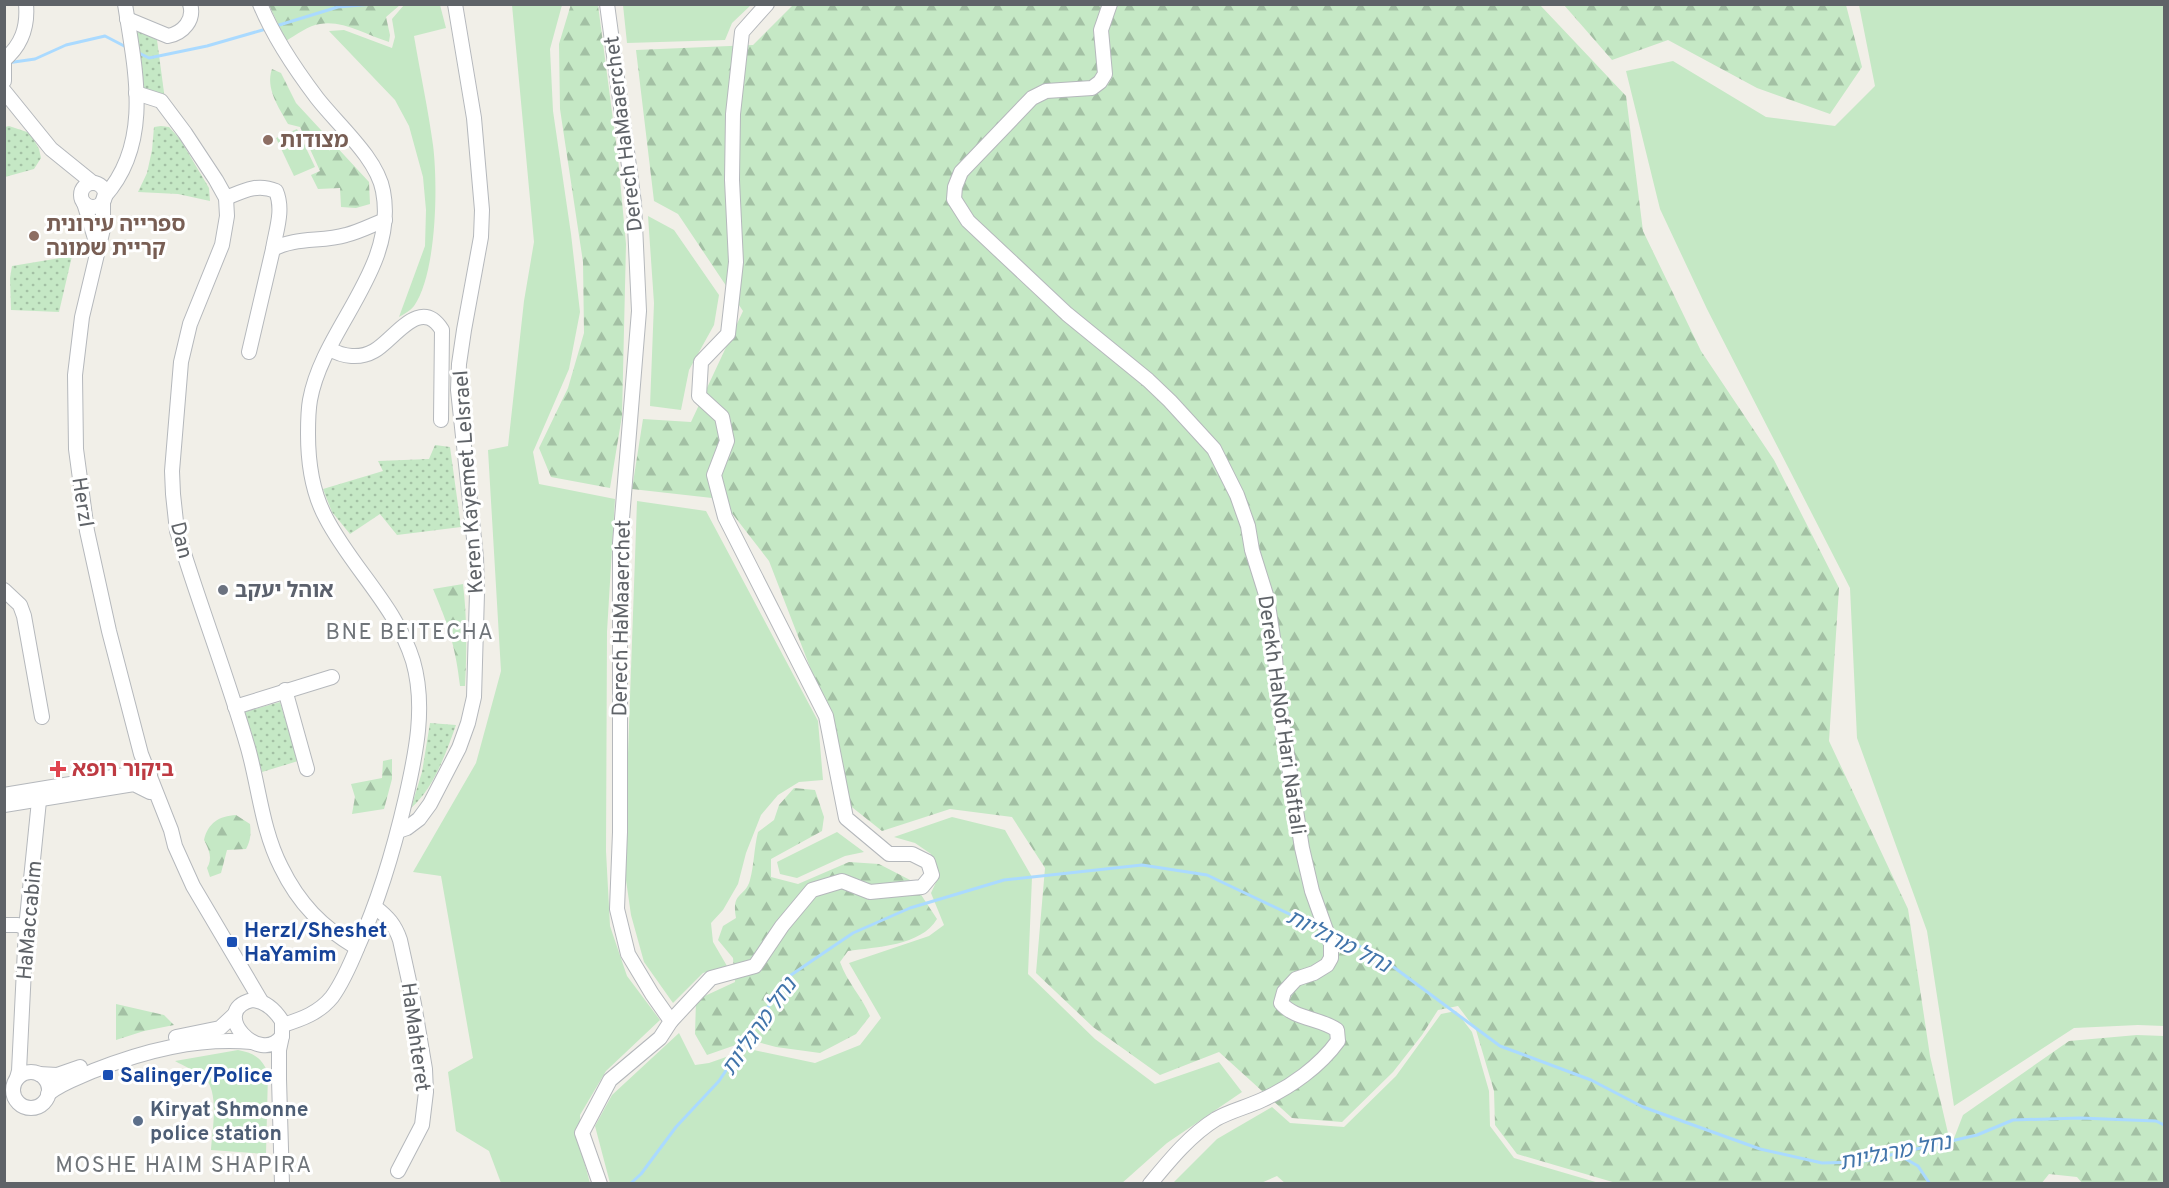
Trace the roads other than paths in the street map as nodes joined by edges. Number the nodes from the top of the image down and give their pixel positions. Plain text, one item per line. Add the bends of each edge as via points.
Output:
1 (190, 4) edge
2 (260, 4) edge
3 (455, 4) edge
4 (607, 4) edge
5 (767, 4) edge
6 (1110, 4) edge
7 (24, 7) edge
8 (126, 12) edge
9 (4, 60) edge
10 (5, 80) edge
11 (136, 93) junction
12 (6, 95) edge
13 (168, 111) junction
14 (27, 119) junction
15 (137, 122) junction
16 (66, 162) junction
17 (122, 170) junction
18 (95, 183) junction
19 (104, 198) junction
20 (226, 198) junction
21 (83, 199) junction
22 (385, 220) junction
23 (98, 247) junction
24 (273, 249) junction
25 (330, 349) junction
26 (249, 352) dead end
27 (441, 420) dead end
28 (4, 590) edge
29 (332, 677) dead end
30 (285, 690) junction
31 (235, 707) junction
32 (42, 717) dead end
33 (307, 769) dead end
34 (146, 774) junction
35 (150, 792) junction
36 (4, 795) edge
37 (40, 795) junction
38 (4, 805) edge
39 (398, 831) junction
40 (175, 846) junction
41 (375, 907) junction
42 (4, 924) edge
43 (26, 928) junction
44 (223, 938) junction
45 (357, 948) junction
46 (261, 1001) junction
47 (236, 1011) junction
48 (671, 1021) junction
49 (283, 1031) junction
50 (255, 1043) junction
51 (20, 1049) junction
52 (36, 1073) junction
53 (279, 1083) junction
54 (11, 1084) edge
55 (48, 1094) junction
56 (11, 1101) edge
57 (398, 1171) dead end
58 (282, 1184) edge
59 (600, 1184) edge
60 (1150, 1184) edge

1 - 8 street via 190,21 175,35 168,36
2 - 22 street via 277,39 317,97 375,166 383,190
3 - 39 street, Keren Kayemet LeIsrael via 469,81 482,210 458,390 476,557 476,676 468,723 446,775 419,819
4 - 48 street, Derech HaMaaerchet via 634,203 639,311 620,543 620,832 616,909 628,954
5 - 48 street via 742,32 733,114 736,262 728,334 701,362 699,396 722,417 727,441 714,475 725,517 826,716 846,818 889,854 912,854 928,862 932,875 922,887 902,890 870,892 842,881 812,890 755,966 711,978
6 - 60 street, Derekh HaNof Hari Naftali via 1101,30 1105,74 1100,82 1092,88 1046,91 1032,98 961,172 954,199 968,221 1067,314 1170,401 1214,449 1234,487 1267,598 1296,820 1312,891 1331,944 1327,965 1296,980 1284,992 1281,1003 1287,1010 1327,1023 1337,1030 1338,1041 1328,1056 1303,1075 1264,1099 1215,1120 1194,1136
7 - 9 street via 27,19 23,35
8 - 11 street
9 - 10 street
10 - 14 street
11 - 13 street via 161,101
11 - 15 street
12 - 14 street
13 - 15 street via 156,104 148,107
13 - 20 street
14 - 16 street
15 - 17 street
16 - 18 street
16 - 21 street
17 - 18 street
17 - 19 street
18 - 19 street via 103,189
18 - 21 street via 86,185
19 - 21 street via 94,206
19 - 23 street, Herzl
20 - 24 street via 255,187 276,191 280,209
20 - 31 street, Dan via 222,245 190,324 181,362 172,494 177,531
21 - 23 street
22 - 24 street via 348,235 293,242
22 - 25 street via 369,273
23 - 34 street, Herzl via 77,350 76,449 87,531
24 - 26 street
25 - 27 street via 340,355 374,352 414,318 437,323 442,330
25 - 39 street via 310,400 308,452 318,499 338,538 396,620 414,663 417,684 418,736
28 - 32 street via 20,605 24,616
29 - 30 street
30 - 31 street
30 - 33 street
31 - 45 street, Dan via 270,843 281,867 315,917
34 - 35 street, Herzl
34 - 37 street
34 - 40 street, Herzl
35 - 37 street via 134,784
35 - 40 street, Herzl
36 - 37 street
37 - 38 street
37 - 43 street, HaMaccabim
39 - 41 street
40 - 44 street, Herzl
41 - 45 street
41 - 57 street, HaMahteret via 389,918 400,940 425,1069 424,1116
42 - 43 street
43 - 51 street, HaMaccabim
44 - 46 street, Herzl
44 - 47 street, Herzl via 242,989
45 - 49 street via 333,996 311,1016
46 - 47 street via 246,1001
46 - 49 street via 279,1016
47 - 50 street via 239,1030
47 - 52 street via 226,1024 213,1030 152,1041 57,1075
48 - 59 street via 660,1038 610,1080 582,1133
49 - 50 street via 270,1045
49 - 53 street
50 - 53 street via 270,1056
50 - 55 street via 229,1040 155,1050 69,1081
51 - 52 street
51 - 54 street, HaMaccabim via 19,1071
52 - 54 street via 22,1074
52 - 55 street via 48,1083
53 - 58 street
54 - 56 street
55 - 56 street via 34,1108

